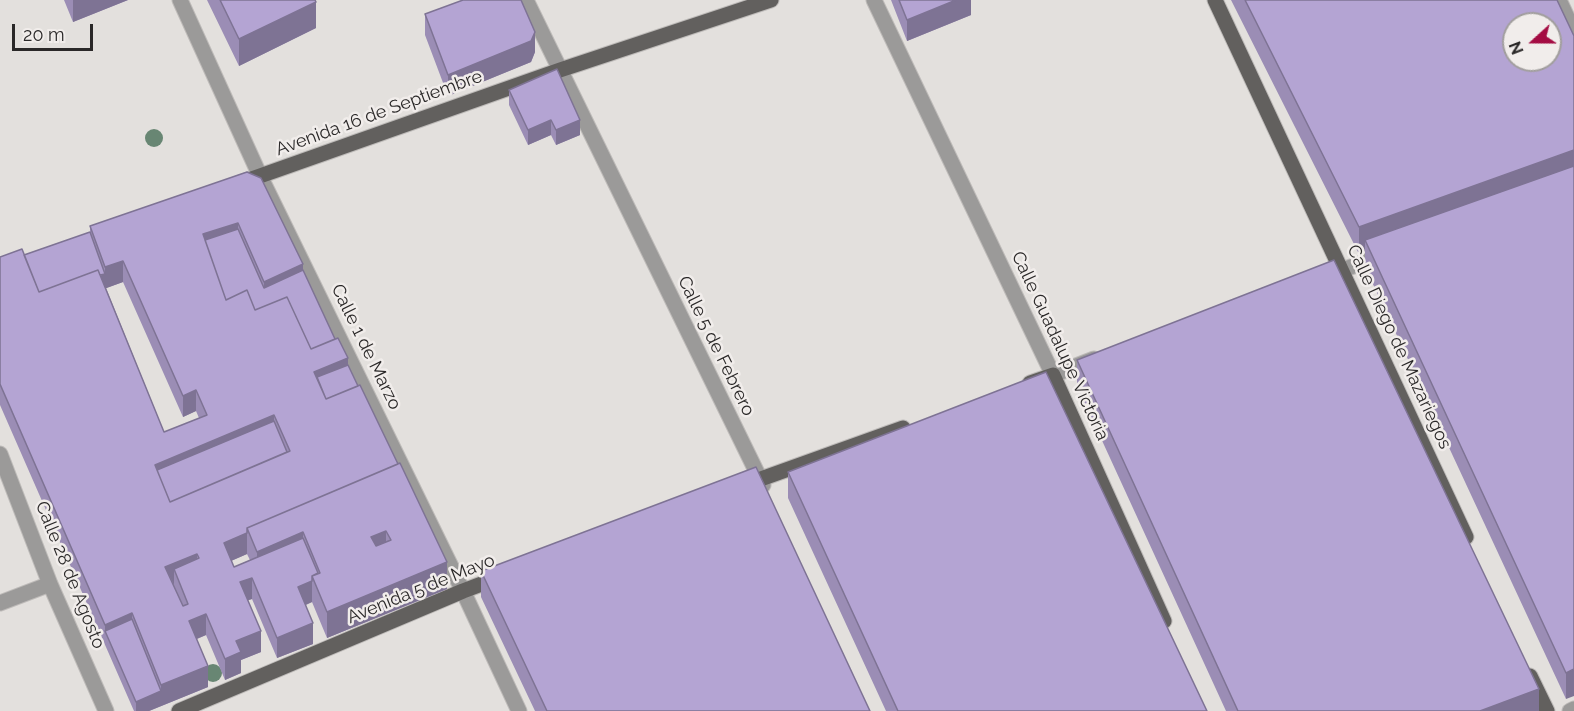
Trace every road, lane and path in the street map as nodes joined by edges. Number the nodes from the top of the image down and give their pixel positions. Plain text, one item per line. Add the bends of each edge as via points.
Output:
1 (180, 0) edge
2 (526, 0) edge
3 (771, 0) edge
4 (874, 0) edge
5 (1215, 0) edge
6 (1559, 0) edge
7 (1574, 32) edge
8 (560, 70) junction
9 (261, 176) junction
10 (226, 188) edge
11 (1398, 250) edge
12 (1342, 270) junction
13 (1321, 278) edge
14 (1105, 355) edge
15 (1053, 375) junction
16 (1019, 387) edge
17 (918, 423) edge
18 (0, 454) edge
19 (760, 479) junction
20 (727, 492) edge
21 (770, 500) edge
22 (1472, 550) edge
23 (518, 571) edge
24 (50, 584) junction
25 (463, 591) junction
26 (0, 603) edge
27 (1170, 635) edge
28 (1522, 657) edge
29 (1574, 709) edge
30 (106, 711) edge
31 (179, 711) edge
32 (519, 711) edge
33 (1547, 711) edge
34 (1570, 711) edge

1 - 9 street, Calle 1 de Marzo
2 - 8 street, Calle 5 de Febrero
3 - 8 main road, Avenida 16 de Septiembre
4 - 15 street, Calle Guadalupe Victoria
5 - 12 main road, Calle Diego de Mazariegos
6 - 7 street
8 - 9 main road, Avenida 16 de Septiembre
8 - 19 street, Calle 5 de Febrero
9 - 10 main road, Avenida 16 de Septiembre
9 - 25 street, Calle 1 de Marzo
11 - 12 street
12 - 13 street
12 - 22 main road, Calle Diego de Mazariegos
14 - 15 street
15 - 16 main road
15 - 27 main road, Calle Guadalupe Victoria
17 - 19 main road
18 - 24 street, Calle 28 de Agosto
19 - 20 main road
19 - 21 street, Calle 5 de Febrero
23 - 25 main road, Avenida 5 de Mayo
24 - 26 street
24 - 30 street, Calle 28 de Agosto
25 - 31 main road, Avenida 5 de Mayo
25 - 32 street, Calle 1 de Marzo
28 - 33 main road
29 - 34 street

